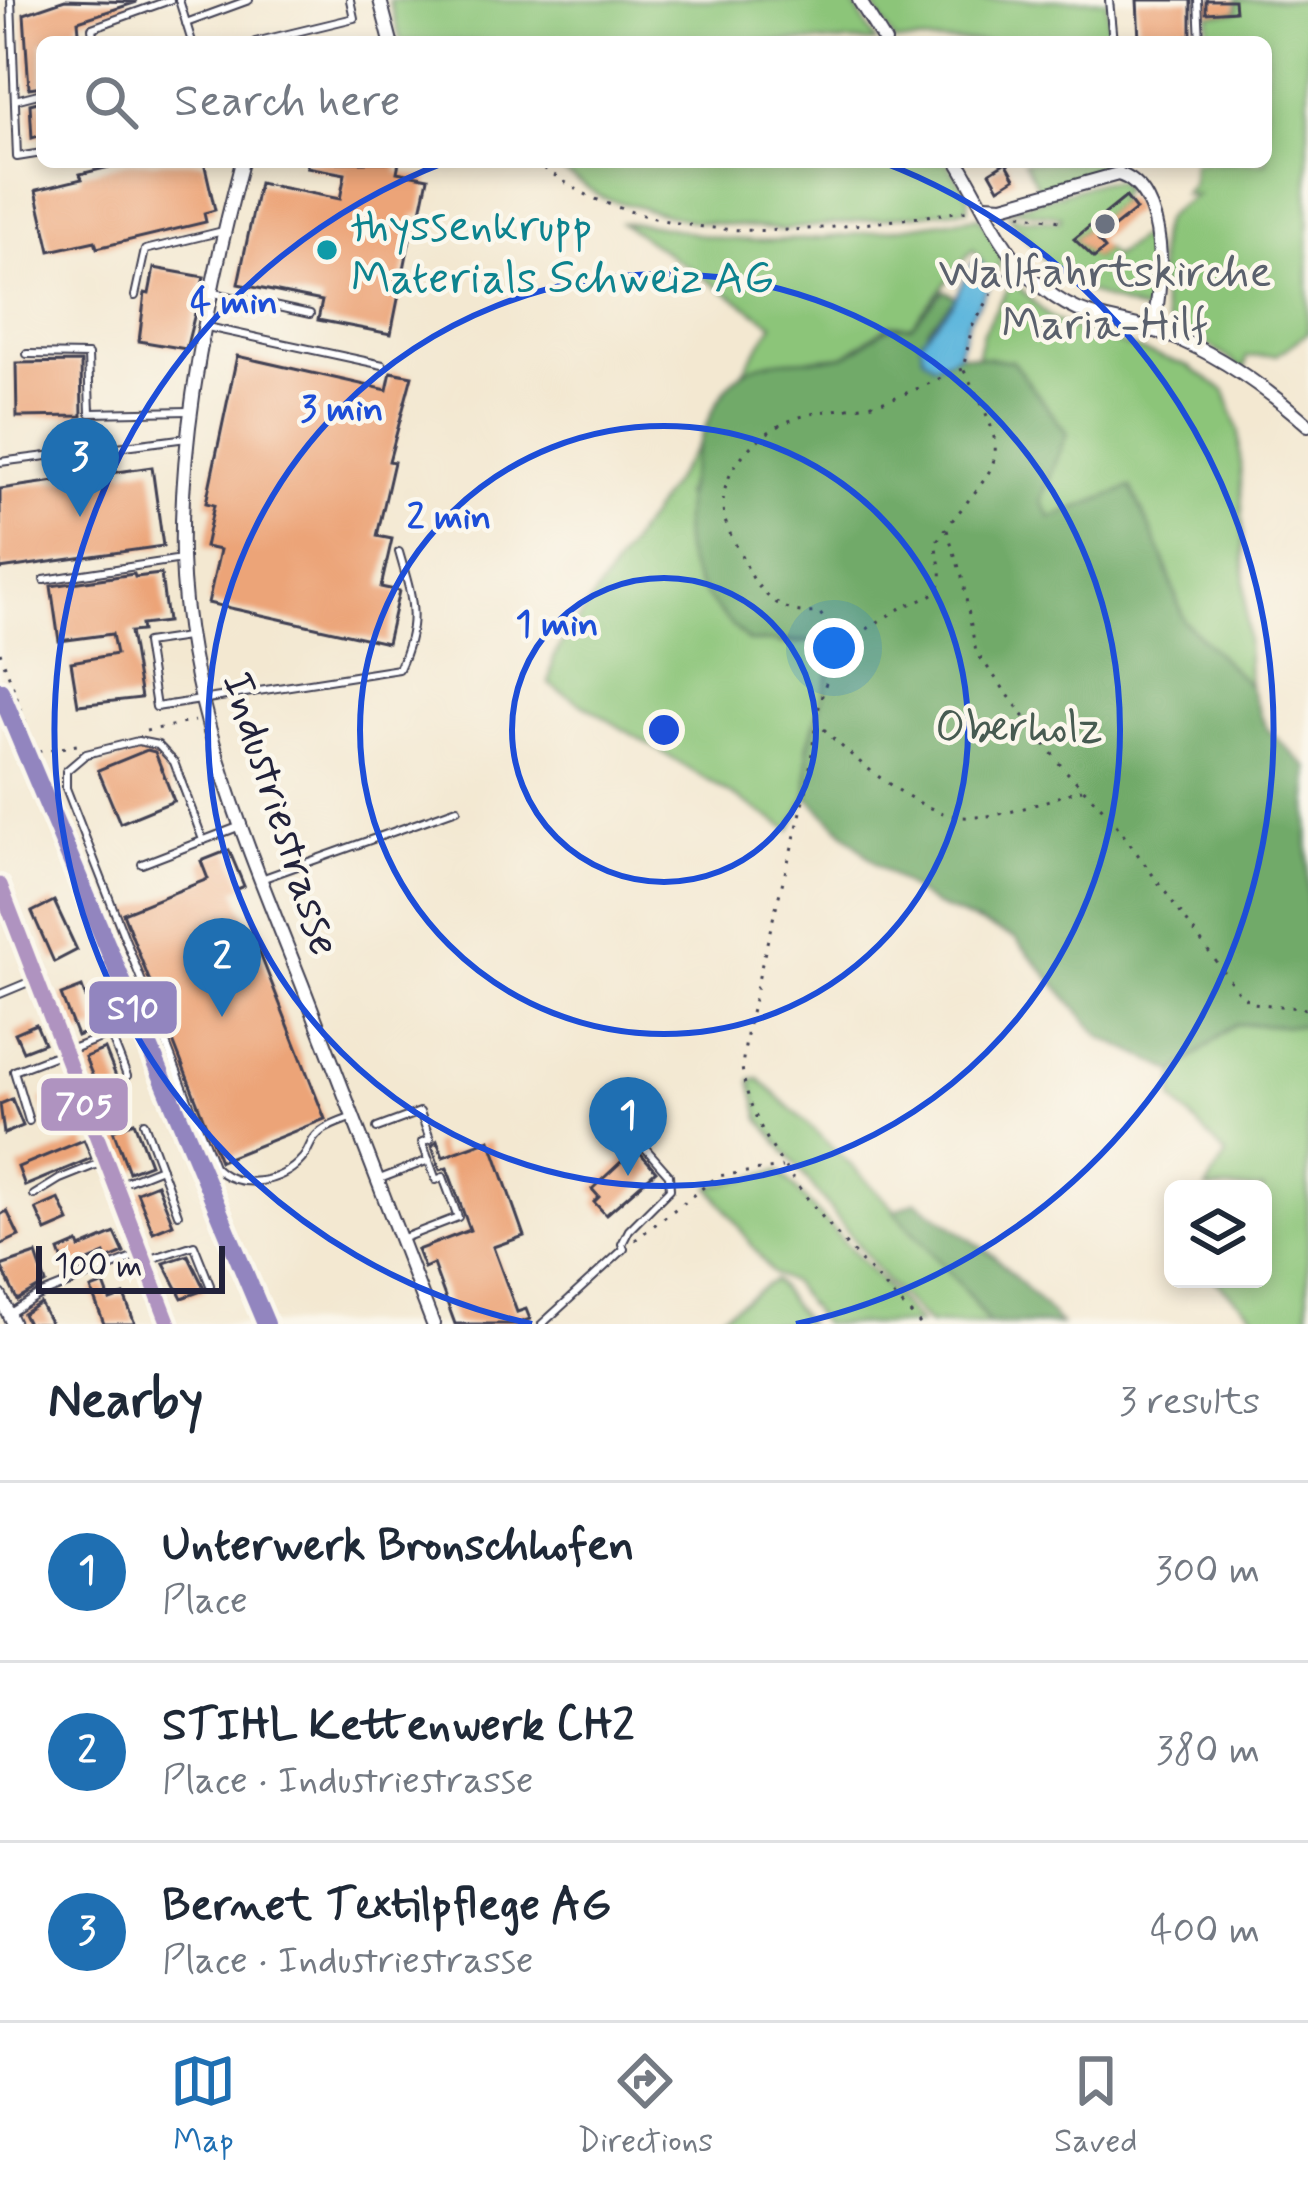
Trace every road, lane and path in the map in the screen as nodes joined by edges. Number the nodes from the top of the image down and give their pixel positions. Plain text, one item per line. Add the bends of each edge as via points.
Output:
1 (10, 0) edge
2 (175, 0) edge
3 (350, 0) edge
4 (380, 0) edge
5 (859, 0) edge
6 (1109, 0) edge
7 (1198, 0) edge
8 (244, 1) edge
9 (186, 23) junction
10 (93, 36) edge
11 (190, 36) edge
12 (280, 36) edge
13 (389, 36) edge
14 (881, 36) edge
15 (1112, 36) edge
16 (1200, 36) edge
17 (36, 95) edge
18 (15, 100) junction
19 (36, 154) edge
20 (241, 168) edge
21 (544, 168) edge
22 (962, 168) edge
23 (1120, 168) edge
24 (989, 207) junction
25 (1060, 221) dead end
26 (227, 230) junction
27 (1014, 258) junction
28 (214, 293) junction
29 (135, 296) dead end
30 (310, 314) dead end
31 (207, 327) junction
32 (1151, 331) junction
33 (27, 354) dead end
34 (383, 365) dead end
35 (964, 369) junction
36 (193, 411) junction
37 (1308, 425) edge
38 (188, 437) junction
39 (0, 462) edge
40 (946, 528) junction
41 (399, 552) dead end
42 (182, 560) junction
43 (44, 580) dead end
44 (191, 637) junction
45 (845, 646) junction
46 (0, 652) edge
47 (202, 698) junction
48 (207, 718) junction
49 (815, 719) junction
50 (145, 731) dead end
51 (82, 745) dead end
52 (1084, 789) junction
53 (457, 809) dead end
54 (241, 825) junction
55 (203, 840) junction
56 (142, 864) dead end
57 (261, 879) junction
58 (0, 885) edge
59 (39, 978) junction
60 (94, 993) dead end
61 (0, 994) edge
62 (1308, 1009) edge
63 (111, 1034) junction
64 (66, 1052) junction
65 (127, 1076) dead end
66 (353, 1117) junction
67 (29, 1121) dead end
68 (144, 1123) dead end
69 (377, 1129) dead end
70 (640, 1142) dead end
71 (109, 1160) junction
72 (428, 1160) junction
73 (784, 1167) junction
74 (161, 1168) junction
75 (377, 1180) junction
76 (118, 1185) junction
77 (34, 1195) dead end
78 (178, 1214) dead end
79 (400, 1239) junction
80 (624, 1249) junction
81 (145, 1257) junction
82 (210, 1285) dead end
83 (0, 1296) edge
84 (10, 1319) edge
85 (544, 1323) edge
86 (170, 1324) edge
87 (433, 1324) edge
88 (920, 1324) edge

1 - 18 lane
2 - 9 lane
2 - 10 lane via 92,28
3 - 12 lane via 354,18
4 - 13 street
5 - 14 street
6 - 15 lane
7 - 16 lane
8 - 9 lane
9 - 11 lane
17 - 18 lane
18 - 19 lane via 17,157
20 - 26 street, Industriestrasse
21 - 24 path via 593,198 694,227 790,233
22 - 24 street
23 - 24 street
23 - 32 street via 1153,214 1161,281
24 - 25 path
24 - 27 street
26 - 28 street, Industriestrasse
26 - 29 lane via 145,250
27 - 32 street via 1084,315
27 - 35 path via 972,327
28 - 30 lane
28 - 31 street, Industriestrasse
31 - 34 lane
31 - 36 street, Industriestrasse
32 - 37 street via 1224,362
33 - 36 lane via 88,355 90,413
35 - 40 path via 998,445 994,467
35 - 45 path via 902,396 801,416 748,448 724,482 724,518 753,580 776,604 819,613
36 - 38 street, Industriestrasse
38 - 39 lane
38 - 42 street, Industriestrasse
40 - 45 path via 936,542 942,572 932,595
40 - 52 path via 976,652
41 - 47 lane via 414,605 414,636 399,669
42 - 43 lane
42 - 44 street, Industriestrasse
44 - 47 street, Industriestrasse
44 - 47 lane via 146,644 156,707
45 - 49 path
46 - 51 path via 37,752
47 - 48 street, Industriestrasse
48 - 50 path
48 - 54 street, Industriestrasse
49 - 52 path via 860,765 958,818
49 - 73 path via 742,1066 756,1125
52 - 62 path via 1239,993 1252,1003
53 - 57 lane
54 - 55 lane
54 - 57 street, Industriestrasse
55 - 56 lane
55 - 66 lane via 171,757 158,745 138,741 86,754 66,771 66,788 220,1172 250,1183 277,1174 302,1159 318,1132
57 - 66 street, Industriestrasse
58 - 59 street
59 - 61 lane
59 - 64 street
60 - 63 lane
63 - 64 lane
63 - 65 lane
64 - 67 lane via 14,1071
64 - 71 street
66 - 75 street, Industriestrasse
68 - 74 lane
69 - 72 lane via 420,1112
70 - 80 lane via 669,1175 670,1189 629,1230
71 - 76 street
71 - 77 lane
72 - 75 lane
72 - 79 lane via 458,1217
73 - 80 path via 718,1175
73 - 88 path
74 - 76 lane
74 - 78 lane
75 - 79 street, Industriestrasse
76 - 81 street
79 - 87 street, Industriestrasse
80 - 85 lane
81 - 82 lane via 194,1245
81 - 84 lane via 38,1296
81 - 86 street
83 - 84 street

